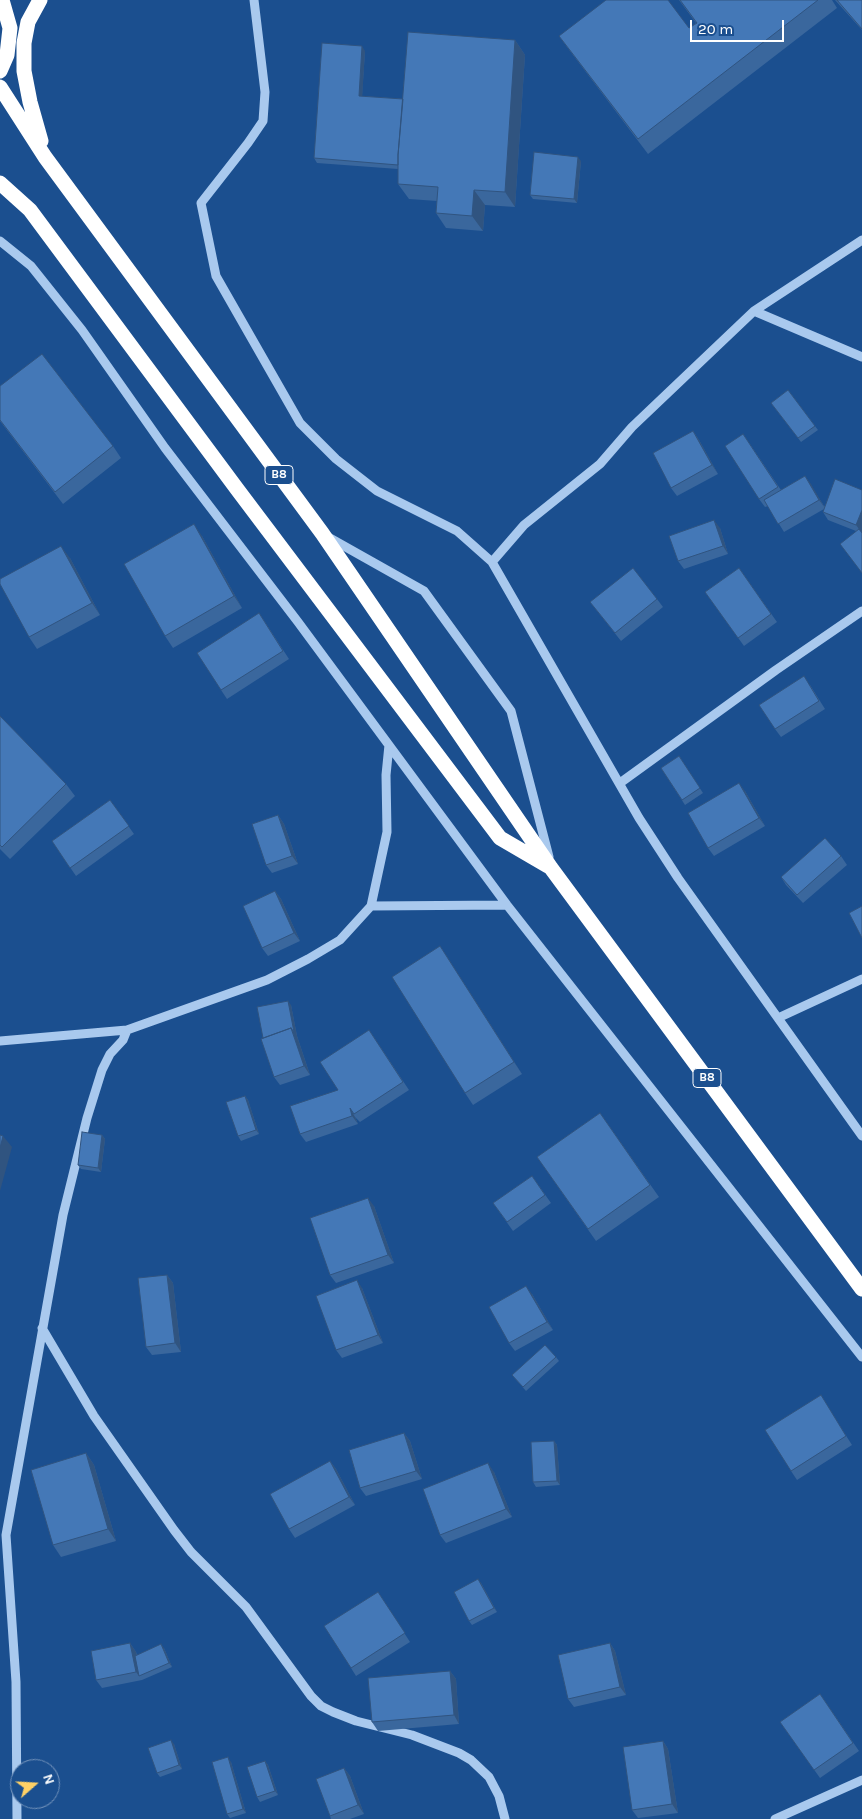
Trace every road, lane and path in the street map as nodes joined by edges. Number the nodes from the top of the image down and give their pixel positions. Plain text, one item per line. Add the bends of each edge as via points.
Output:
1 (2, 0) edge
2 (40, 0) edge
3 (254, 0) edge
4 (0, 70) edge
5 (0, 86) edge
6 (45, 157) junction
7 (0, 183) edge
8 (862, 240) edge
9 (0, 241) edge
10 (754, 311) junction
11 (862, 357) edge
12 (322, 533) junction
13 (492, 562) junction
14 (862, 611) edge
15 (389, 745) junction
16 (620, 783) junction
17 (551, 868) junction
18 (507, 905) junction
19 (371, 906) junction
20 (862, 979) edge
21 (778, 1018) junction
22 (127, 1030) junction
23 (0, 1041) edge
24 (862, 1136) edge
25 (862, 1289) edge
26 (42, 1328) junction
27 (862, 1357) edge
28 (0, 1524) edge
29 (6, 1535) junction
30 (862, 1780) edge
31 (17, 1819) edge
32 (506, 1819) edge
33 (775, 1819) edge

1 - 4 highway via 10,28 7,55
2 - 6 highway via 28,22 24,71
3 - 13 street via 265,92 263,121 201,202 216,276 300,423 336,459 377,491 457,531
5 - 6 highway, B8
6 - 12 highway, B8
7 - 17 highway, B8 via 30,210 500,838
8 - 10 street
9 - 15 street via 31,266 82,330 166,448
10 - 11 street
10 - 13 street via 632,427 600,464 524,525
12 - 17 highway, B8
12 - 17 street via 424,591 511,711
13 - 16 street
14 - 16 street
15 - 18 street
15 - 19 street via 387,832
16 - 21 street via 678,878
17 - 25 highway, B8
18 - 19 street
18 - 27 street
19 - 22 street via 340,940 267,980
20 - 21 street
21 - 24 street
22 - 23 street
22 - 26 street via 102,1070 87,1118 63,1215
26 - 29 street
26 - 32 street via 94,1416 174,1530 191,1552 246,1607 311,1696 333,1712 412,1735 472,1760 489,1777
28 - 29 street
29 - 31 street via 16,1682
30 - 33 street

